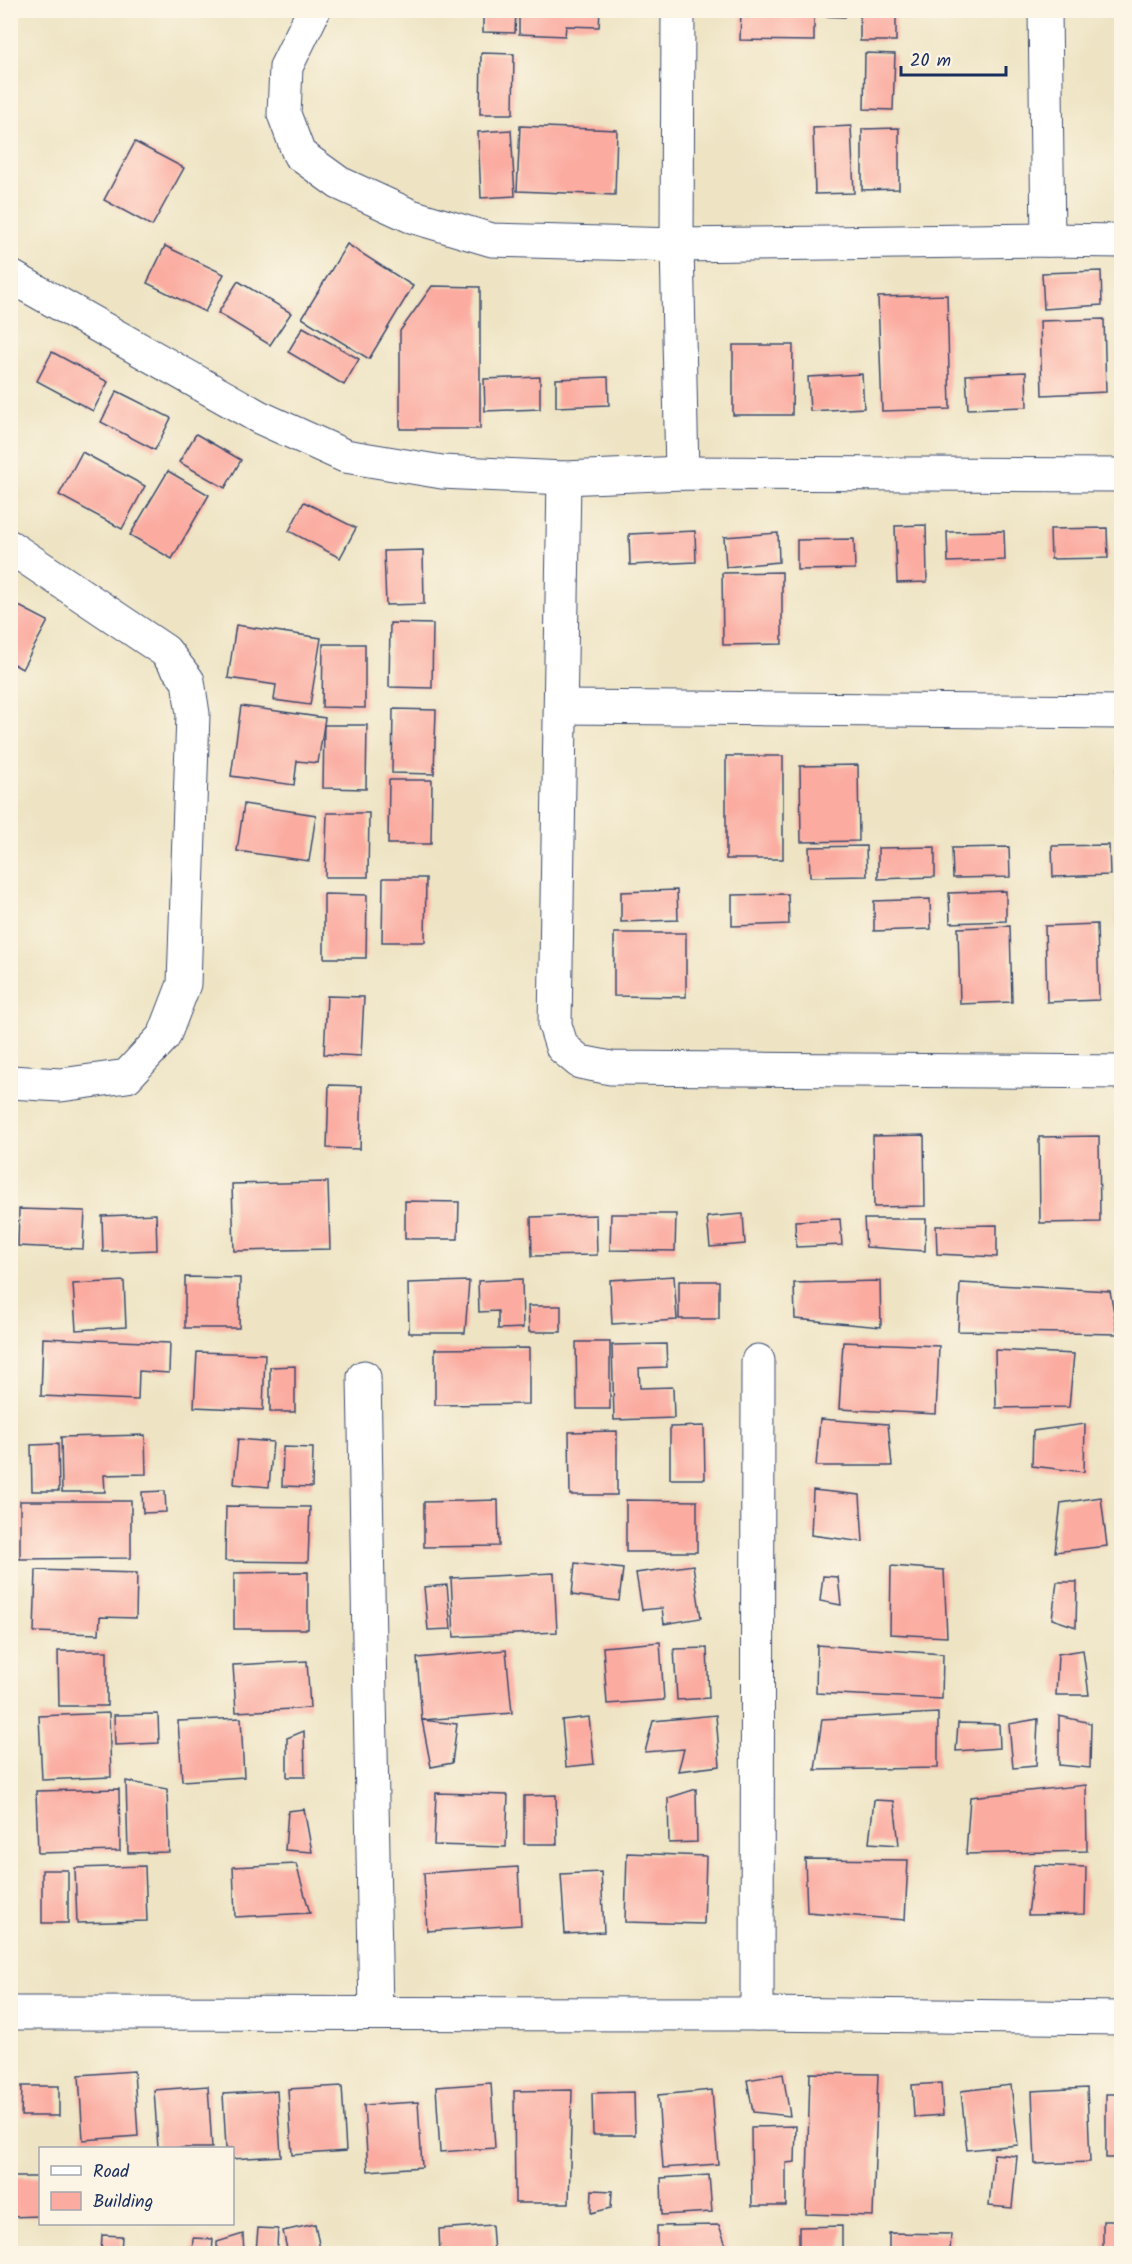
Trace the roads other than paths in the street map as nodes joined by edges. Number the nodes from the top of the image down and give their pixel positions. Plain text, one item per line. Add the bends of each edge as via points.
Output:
1 (314, 10) edge
2 (678, 10) edge
3 (1045, 10) edge
4 (1048, 240) junction
5 (1122, 241) edge
6 (677, 245) junction
7 (13, 285) edge
8 (682, 473) junction
9 (1122, 475) edge
10 (564, 478) junction
11 (10, 547) edge
12 (562, 707) junction
13 (1122, 712) edge
14 (1122, 1072) edge
15 (10, 1082) edge
16 (758, 1361) dead end
17 (364, 1377) dead end
18 (10, 2013) edge
19 (376, 2013) junction
20 (757, 2014) junction
21 (1122, 2018) edge

1 - 6 street via 286,67 284,114 299,154 339,183 411,216 492,240
2 - 6 street
3 - 4 street
4 - 5 street
4 - 6 street
6 - 8 street
7 - 10 street via 259,417 345,456 442,472
8 - 9 street
8 - 10 street
10 - 12 street
11 - 15 street via 165,651 188,681 193,714 184,984 164,1036 127,1076 61,1085
12 - 13 street
12 - 14 street via 555,1025 562,1047 580,1062 611,1068
16 - 20 street
17 - 19 street
18 - 19 street
19 - 20 street
20 - 21 street

